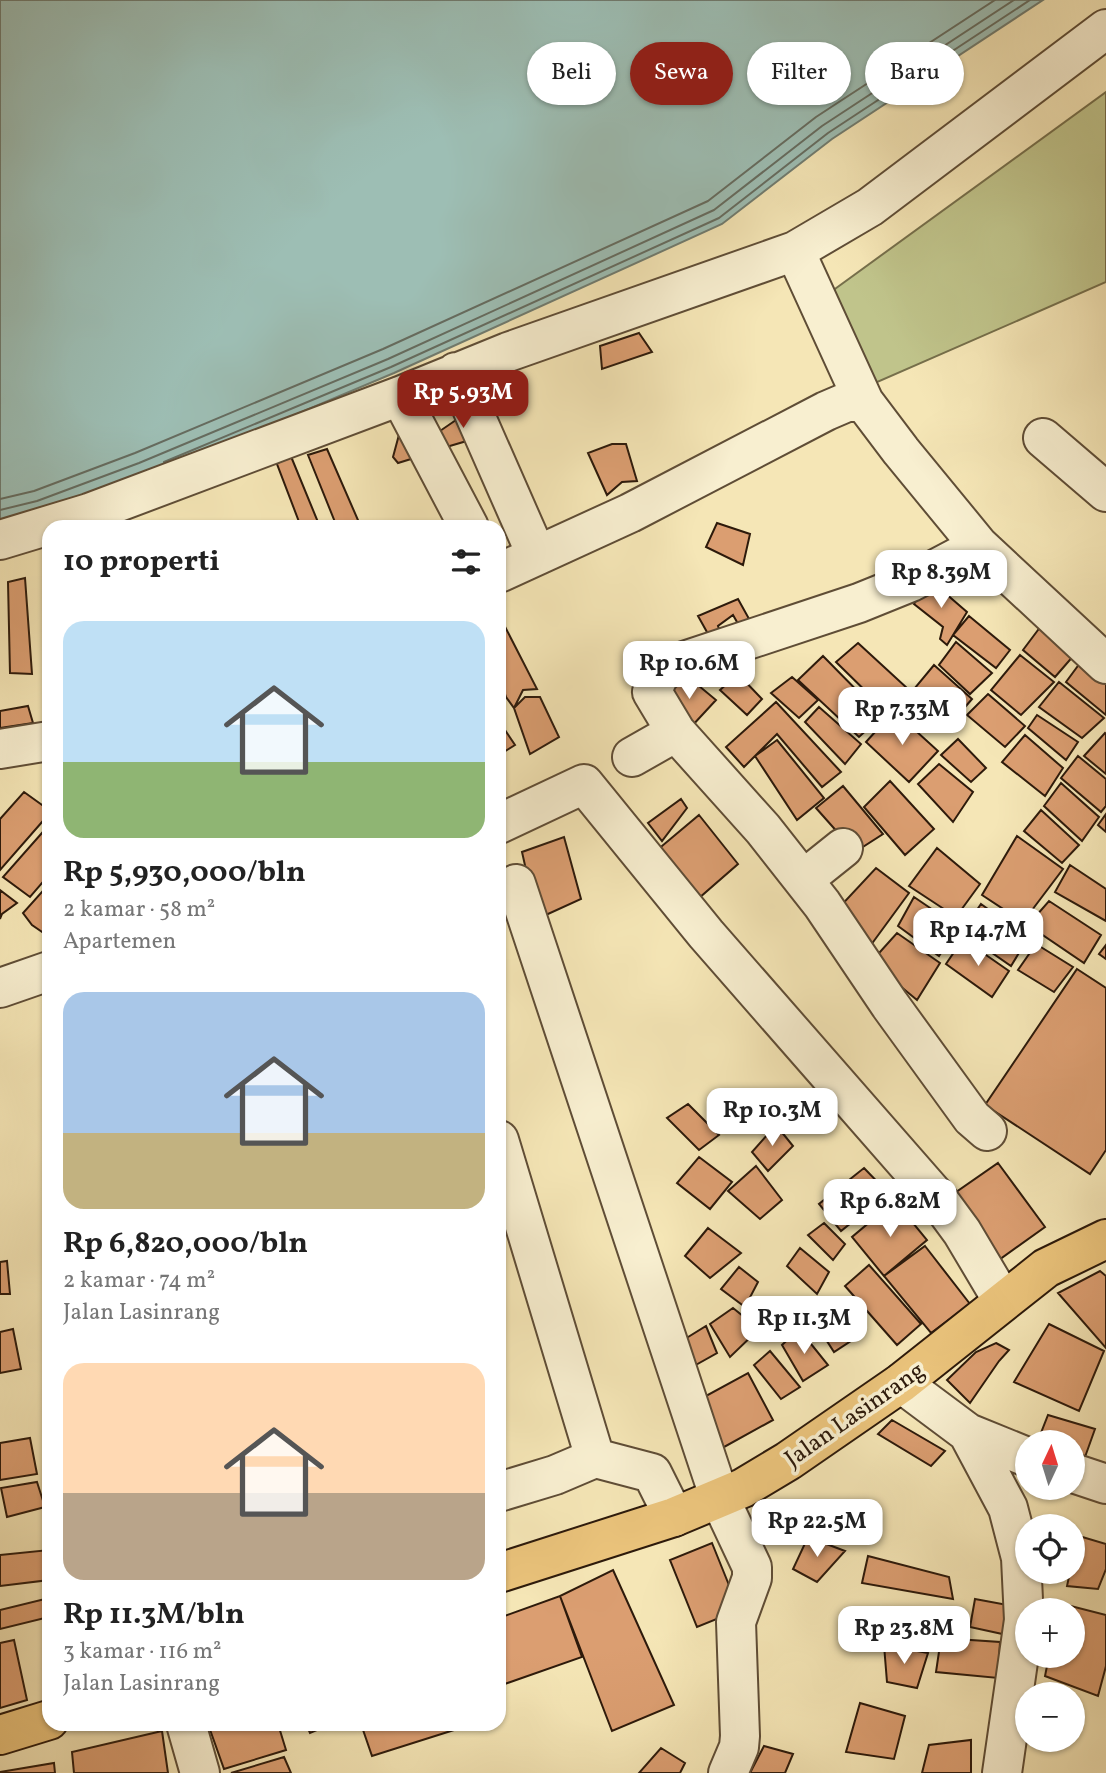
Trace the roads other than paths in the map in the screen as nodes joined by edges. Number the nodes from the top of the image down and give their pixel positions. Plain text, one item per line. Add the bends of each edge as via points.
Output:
1 (1106, 29) edge
2 (795, 251) junction
3 (456, 372) junction
4 (400, 396) junction
5 (864, 402) junction
6 (1043, 438) dead end
7 (1106, 492) edge
8 (66, 520) edge
9 (465, 520) edge
10 (42, 527) edge
11 (0, 540) edge
12 (979, 547) junction
13 (536, 554) junction
14 (506, 569) edge
15 (1106, 664) edge
16 (676, 732) junction
17 (42, 742) edge
18 (0, 749) edge
19 (632, 757) dead end
20 (506, 821) edge
21 (842, 848) dead end
22 (803, 880) junction
23 (516, 884) dead end
24 (42, 973) edge
25 (0, 988) edge
26 (987, 1132) dead end
27 (506, 1163) edge
28 (1106, 1239) edge
29 (1003, 1301) junction
30 (901, 1383) junction
31 (968, 1433) junction
32 (1015, 1452) edge
33 (595, 1458) junction
34 (1085, 1477) edge
35 (1106, 1484) edge
36 (506, 1490) edge
37 (720, 1499) junction
38 (674, 1517) junction
39 (506, 1571) edge
40 (42, 1722) edge
41 (188, 1731) edge
42 (0, 1735) edge
43 (200, 1773) edge
44 (728, 1773) edge
45 (1002, 1773) edge

1 - 2 street via 870,207
2 - 3 street
2 - 5 street
3 - 4 street
3 - 13 street
4 - 8 street
4 - 9 street
5 - 12 street
5 - 13 street via 847,402 826,411 630,513
6 - 7 street
10 - 11 street
12 - 15 street
12 - 16 street via 859,603 669,666 652,692
13 - 14 street
16 - 19 street
16 - 22 street
17 - 18 street
20 - 29 street via 584,784 706,934 937,1198
21 - 22 street
22 - 26 street via 964,1107
23 - 37 street
24 - 25 street
27 - 33 street
28 - 29 highway, Jalan Lasinrang via 1046,1268
29 - 30 highway, Jalan Lasinrang
30 - 31 street
30 - 37 highway, Jalan Lasinrang via 788,1461
31 - 32 street
31 - 45 street via 1008,1508 1021,1558 1024,1620
33 - 36 street
33 - 38 street via 652,1473
34 - 35 street
37 - 38 highway, Jalan Lasinrang
37 - 44 street via 752,1567 736,1622 740,1736
38 - 39 highway, Jalan Lasinrang
40 - 42 highway
41 - 43 street

